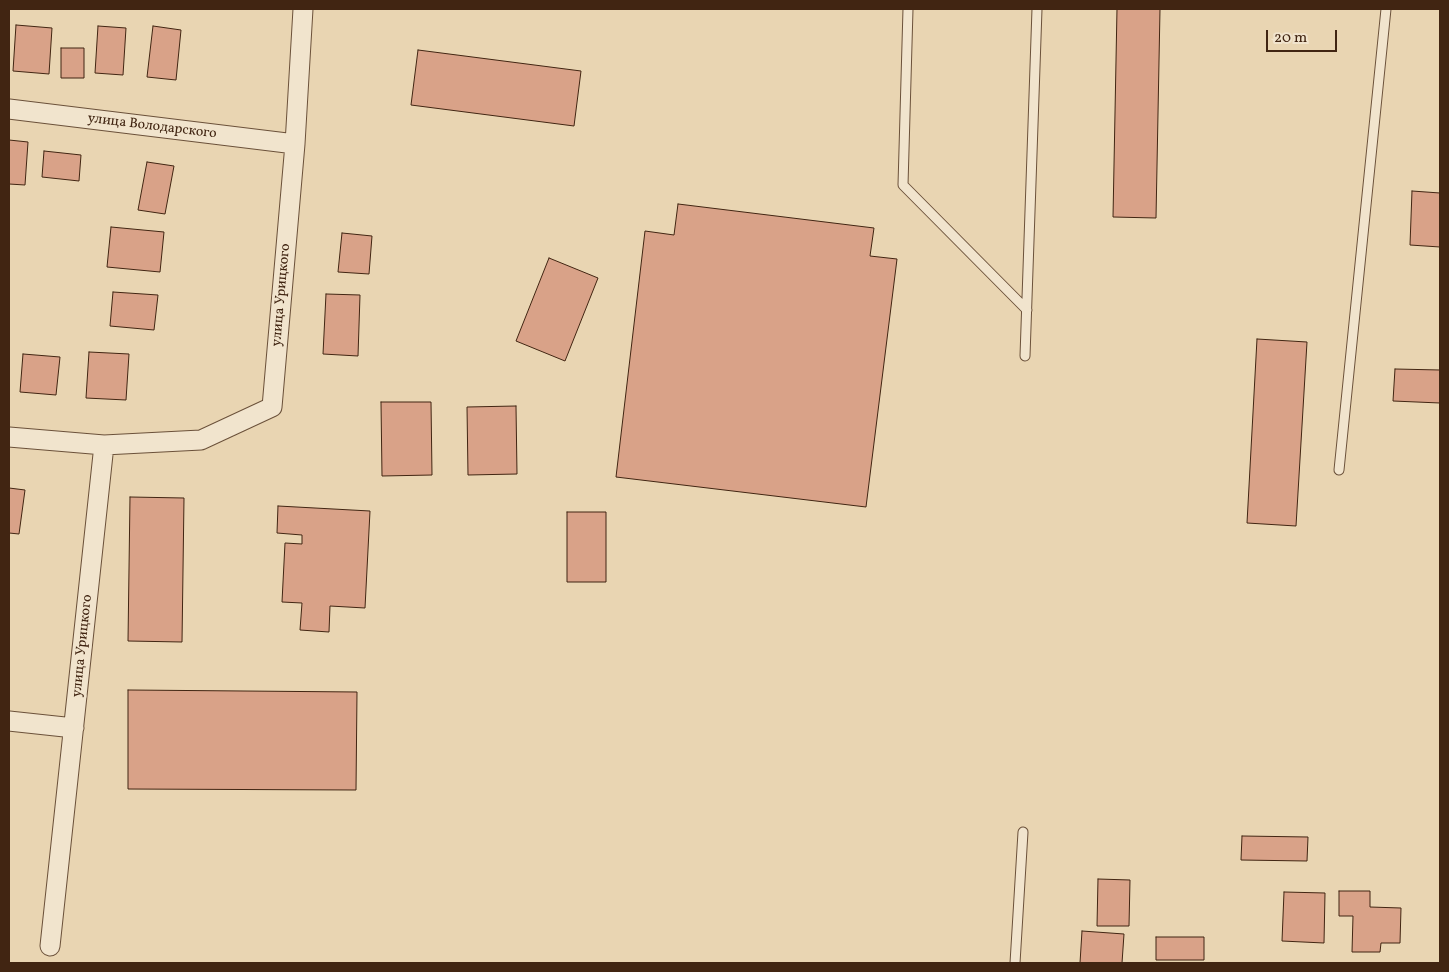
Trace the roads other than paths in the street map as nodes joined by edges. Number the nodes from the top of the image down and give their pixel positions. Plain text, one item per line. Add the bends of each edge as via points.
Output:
1 (303, 9) edge
2 (908, 9) edge
3 (1037, 9) edge
4 (1386, 9) edge
5 (9, 109) edge
6 (296, 144) junction
7 (1027, 310) junction
8 (1025, 356) dead end
9 (9, 437) edge
10 (104, 445) junction
11 (1339, 470) dead end
12 (9, 722) edge
13 (74, 728) junction
14 (1023, 832) dead end
15 (50, 946) dead end
16 (1015, 963) edge

1 - 6 street, улица Урицкого
2 - 7 lane via 904,185
3 - 7 lane
4 - 11 lane
5 - 6 street, улица Володарского
6 - 10 street, улица Урицкого via 272,407 201,440
7 - 8 lane
9 - 10 street, улица Урицкого
10 - 13 street, улица Урицкого
12 - 13 street
13 - 15 street, улица Урицкого
14 - 16 lane

